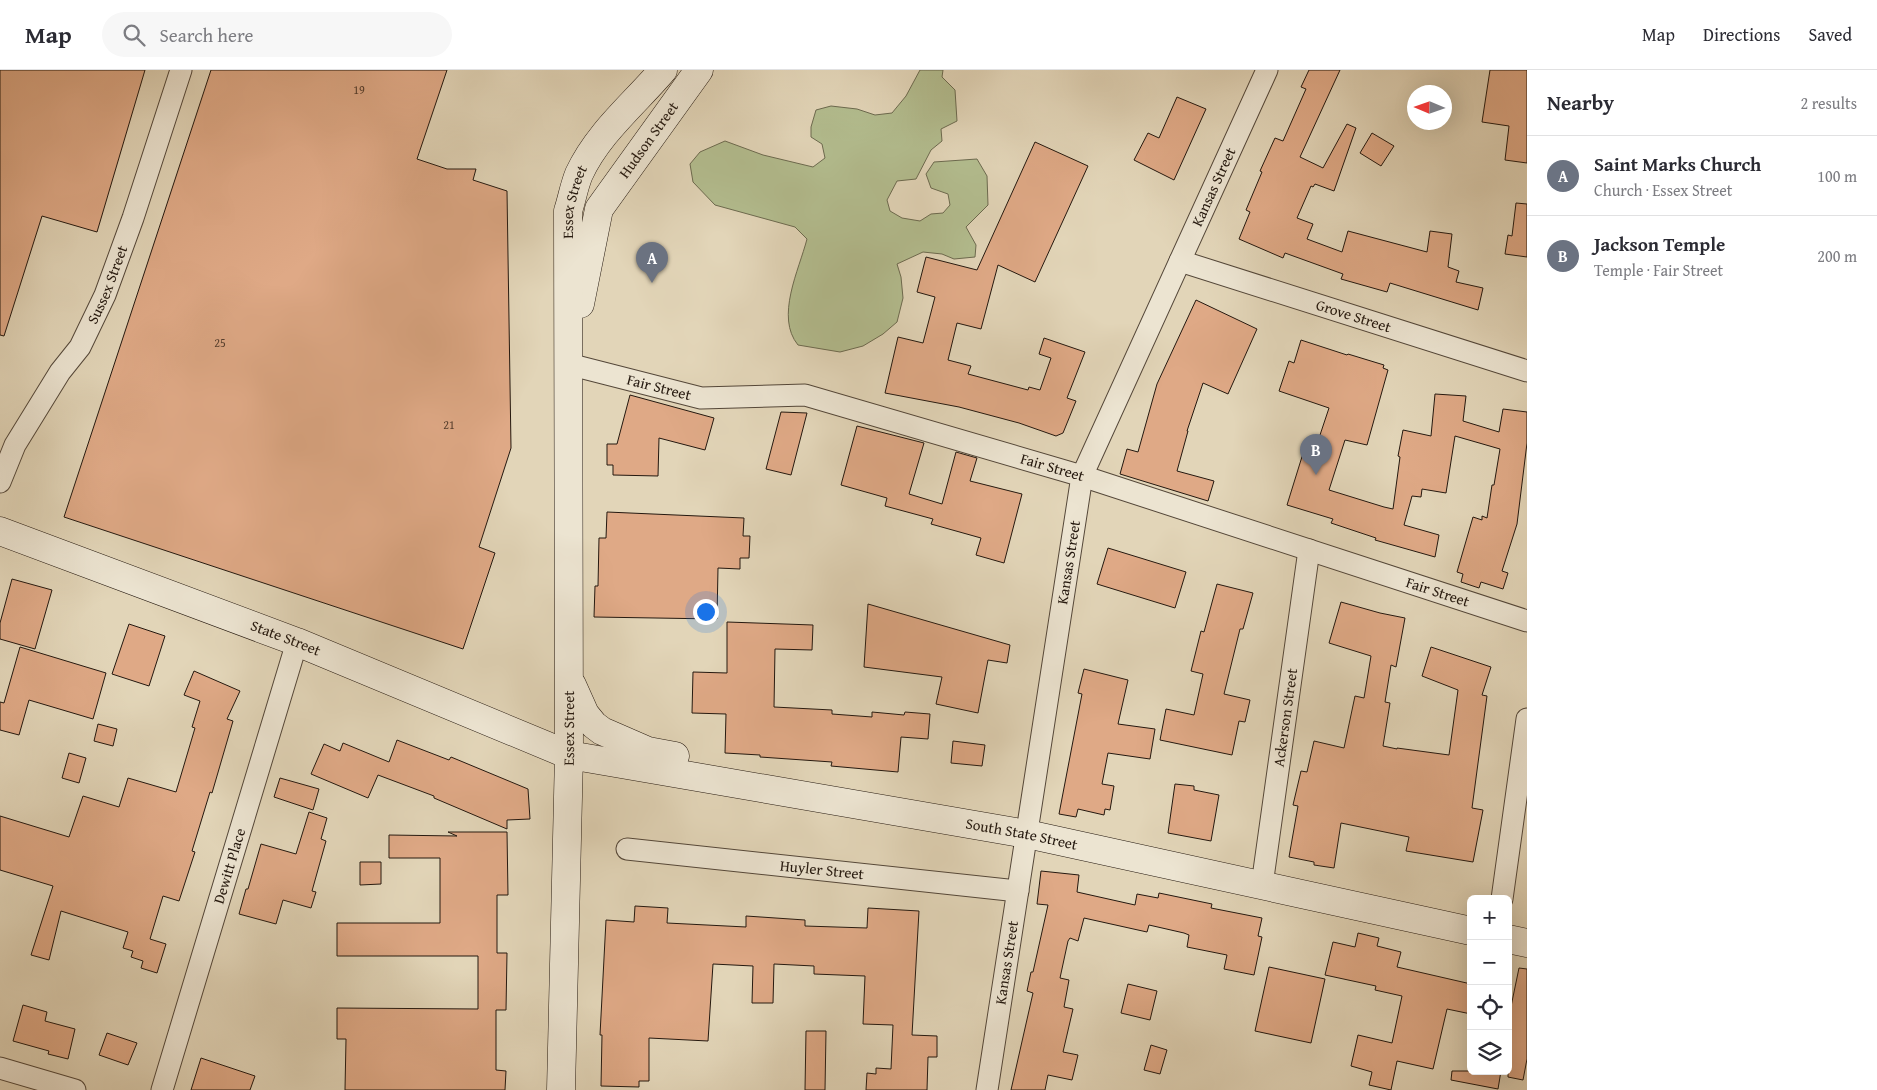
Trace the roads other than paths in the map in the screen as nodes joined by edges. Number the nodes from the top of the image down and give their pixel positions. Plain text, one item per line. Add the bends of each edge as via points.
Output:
1 (181, 70) edge
2 (699, 70) edge
3 (1267, 70) edge
4 (656, 72) edge
5 (679, 95) junction
6 (599, 209) joint
7 (1180, 261) junction
8 (568, 364) junction
9 (1527, 371) edge
10 (1082, 476) junction
11 (0, 482) edge
12 (0, 531) edge
13 (1309, 550) junction
14 (1527, 621) edge
15 (297, 642) junction
16 (568, 678) junction
17 (1527, 719) edge
18 (569, 755) junction
19 (709, 779) junction
20 (1027, 834) junction
21 (627, 849) dead end
22 (1262, 885) junction
23 (1018, 891) junction
24 (1503, 895) edge
25 (1467, 930) edge
26 (1512, 940) edge
27 (1527, 943) edge
28 (0, 1068) edge
29 (75, 1090) edge
30 (162, 1090) edge
31 (561, 1090) edge
32 (987, 1090) edge

1 - 11 street, Sussex Street via 105,295 80,347 60,372 15,445
2 - 5 street, Hudson Street
3 - 7 street, Kansas Street
4 - 5 street
4 - 8 street, Essex Street via 612,124 579,175 568,211
5 - 6 street, Hudson Street
6 - 8 street, Essex Street
7 - 9 street, Grove Street
7 - 10 street, Kansas Street
8 - 10 street, Fair Street via 701,398 805,395
8 - 16 street, Essex Street
10 - 13 street, Fair Street
10 - 20 street, Kansas Street
12 - 15 street, State Street
13 - 14 street, Fair Street
13 - 22 street, Ackerson Street
15 - 18 street, State Street
15 - 30 street, Dewitt Place
16 - 18 street, Essex Street
16 - 19 street via 585,714 602,731 648,751 672,755
17 - 24 street
18 - 19 street, South State Street
18 - 31 street, Essex Street
19 - 20 street, South State Street
20 - 22 street, South State Street
20 - 23 street, Kansas Street
21 - 23 street, Huyler Street
22 - 25 street, South State Street
23 - 32 street, Kansas Street
26 - 27 street
28 - 29 street

